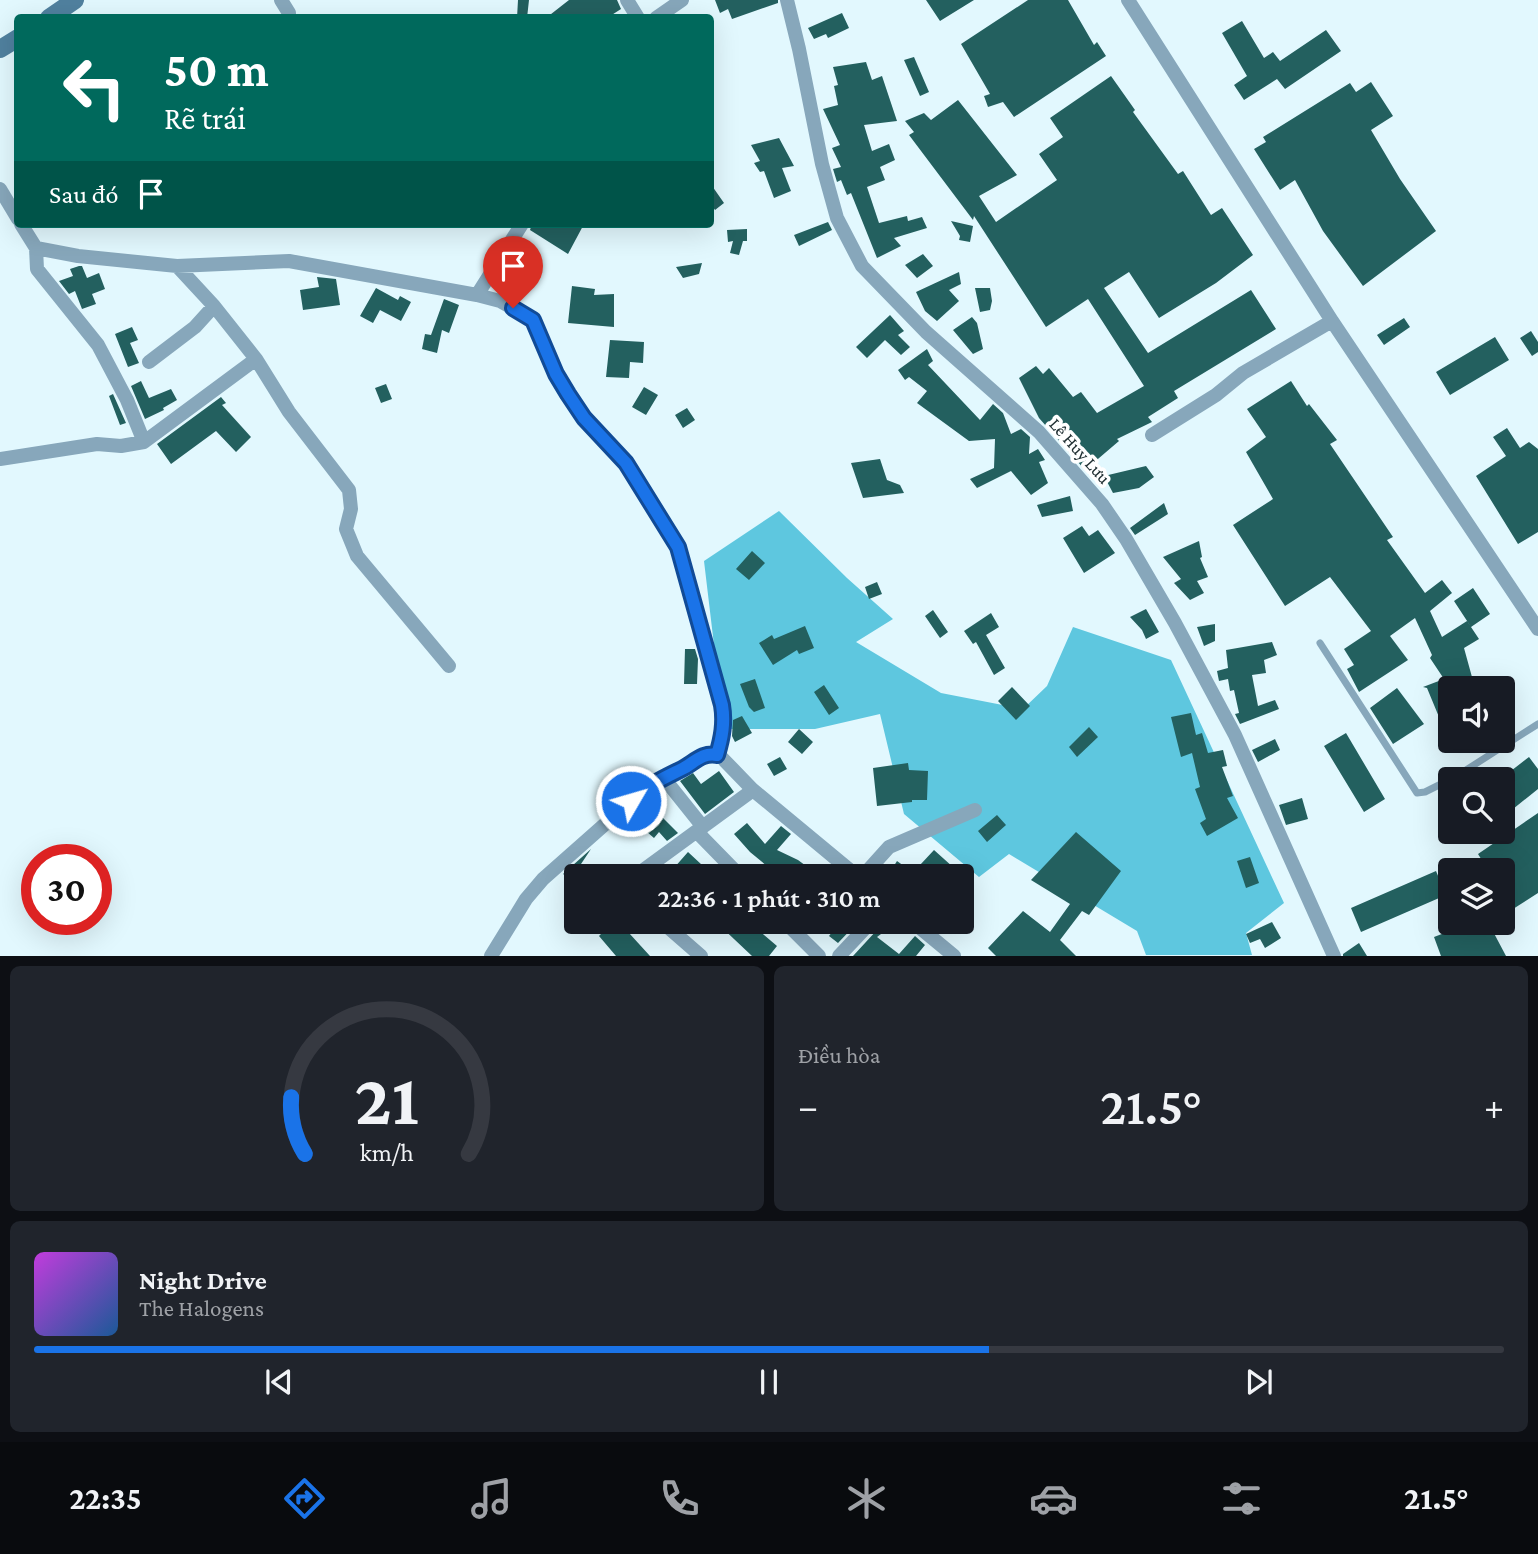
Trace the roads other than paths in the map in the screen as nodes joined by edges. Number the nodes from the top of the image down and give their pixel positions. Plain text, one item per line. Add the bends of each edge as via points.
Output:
1 (75, 0) edge
2 (281, 0) edge
3 (682, 0) edge
4 (787, 0) edge
5 (1128, 0) edge
6 (289, 13) dead end
7 (55, 14) edge
8 (662, 14) edge
9 (0, 189) edge
10 (14, 212) edge
11 (23, 228) edge
12 (519, 228) edge
13 (36, 248) junction
14 (177, 266) junction
15 (477, 295) junction
16 (214, 306) junction
17 (1332, 321) junction
18 (256, 359) junction
19 (149, 362) dead end
20 (1152, 435) dead end
21 (144, 442) junction
22 (0, 458) edge
23 (1538, 629) edge
24 (1320, 643) dead end
25 (449, 666) dead end
26 (1538, 724) edge
27 (717, 755) junction
28 (1470, 767) edge
29 (663, 777) junction
30 (1438, 786) edge
31 (753, 790) junction
32 (975, 810) dead end
33 (700, 829) junction
34 (652, 864) edge
35 (730, 864) edge
36 (844, 864) edge
37 (872, 864) edge
38 (676, 934) edge
39 (797, 934) edge
40 (860, 934) edge
41 (927, 934) edge
42 (491, 956) edge
43 (701, 956) edge
44 (819, 956) edge
45 (839, 956) edge
46 (954, 956) edge
47 (1334, 956) edge

1 - 7 main road
2 - 6 street
3 - 8 street
4 - 47 street, Lê Huy Lưu via 837,218 862,266 926,332 1039,432 1126,539 1235,735
5 - 17 street
9 - 10 street
11 - 13 street
12 - 15 street
13 - 14 street
13 - 21 street via 37,269 97,345
14 - 15 street via 289,261
14 - 16 street
15 - 27 street via 500,301 533,320 568,394 626,463 678,547 724,718
16 - 18 street
16 - 19 street via 195,327
17 - 20 street via 1242,373
17 - 23 street
18 - 21 street
18 - 25 street via 289,412 349,490 352,509 346,529 357,556
21 - 22 street
24 - 30 lane via 1417,793
26 - 28 lane
27 - 29 street via 706,755
27 - 31 street
29 - 33 street
29 - 42 street via 542,879
31 - 33 street
31 - 36 street
32 - 37 street via 889,848
33 - 34 street
33 - 35 street
38 - 43 street
39 - 44 street
40 - 45 street
41 - 46 street

